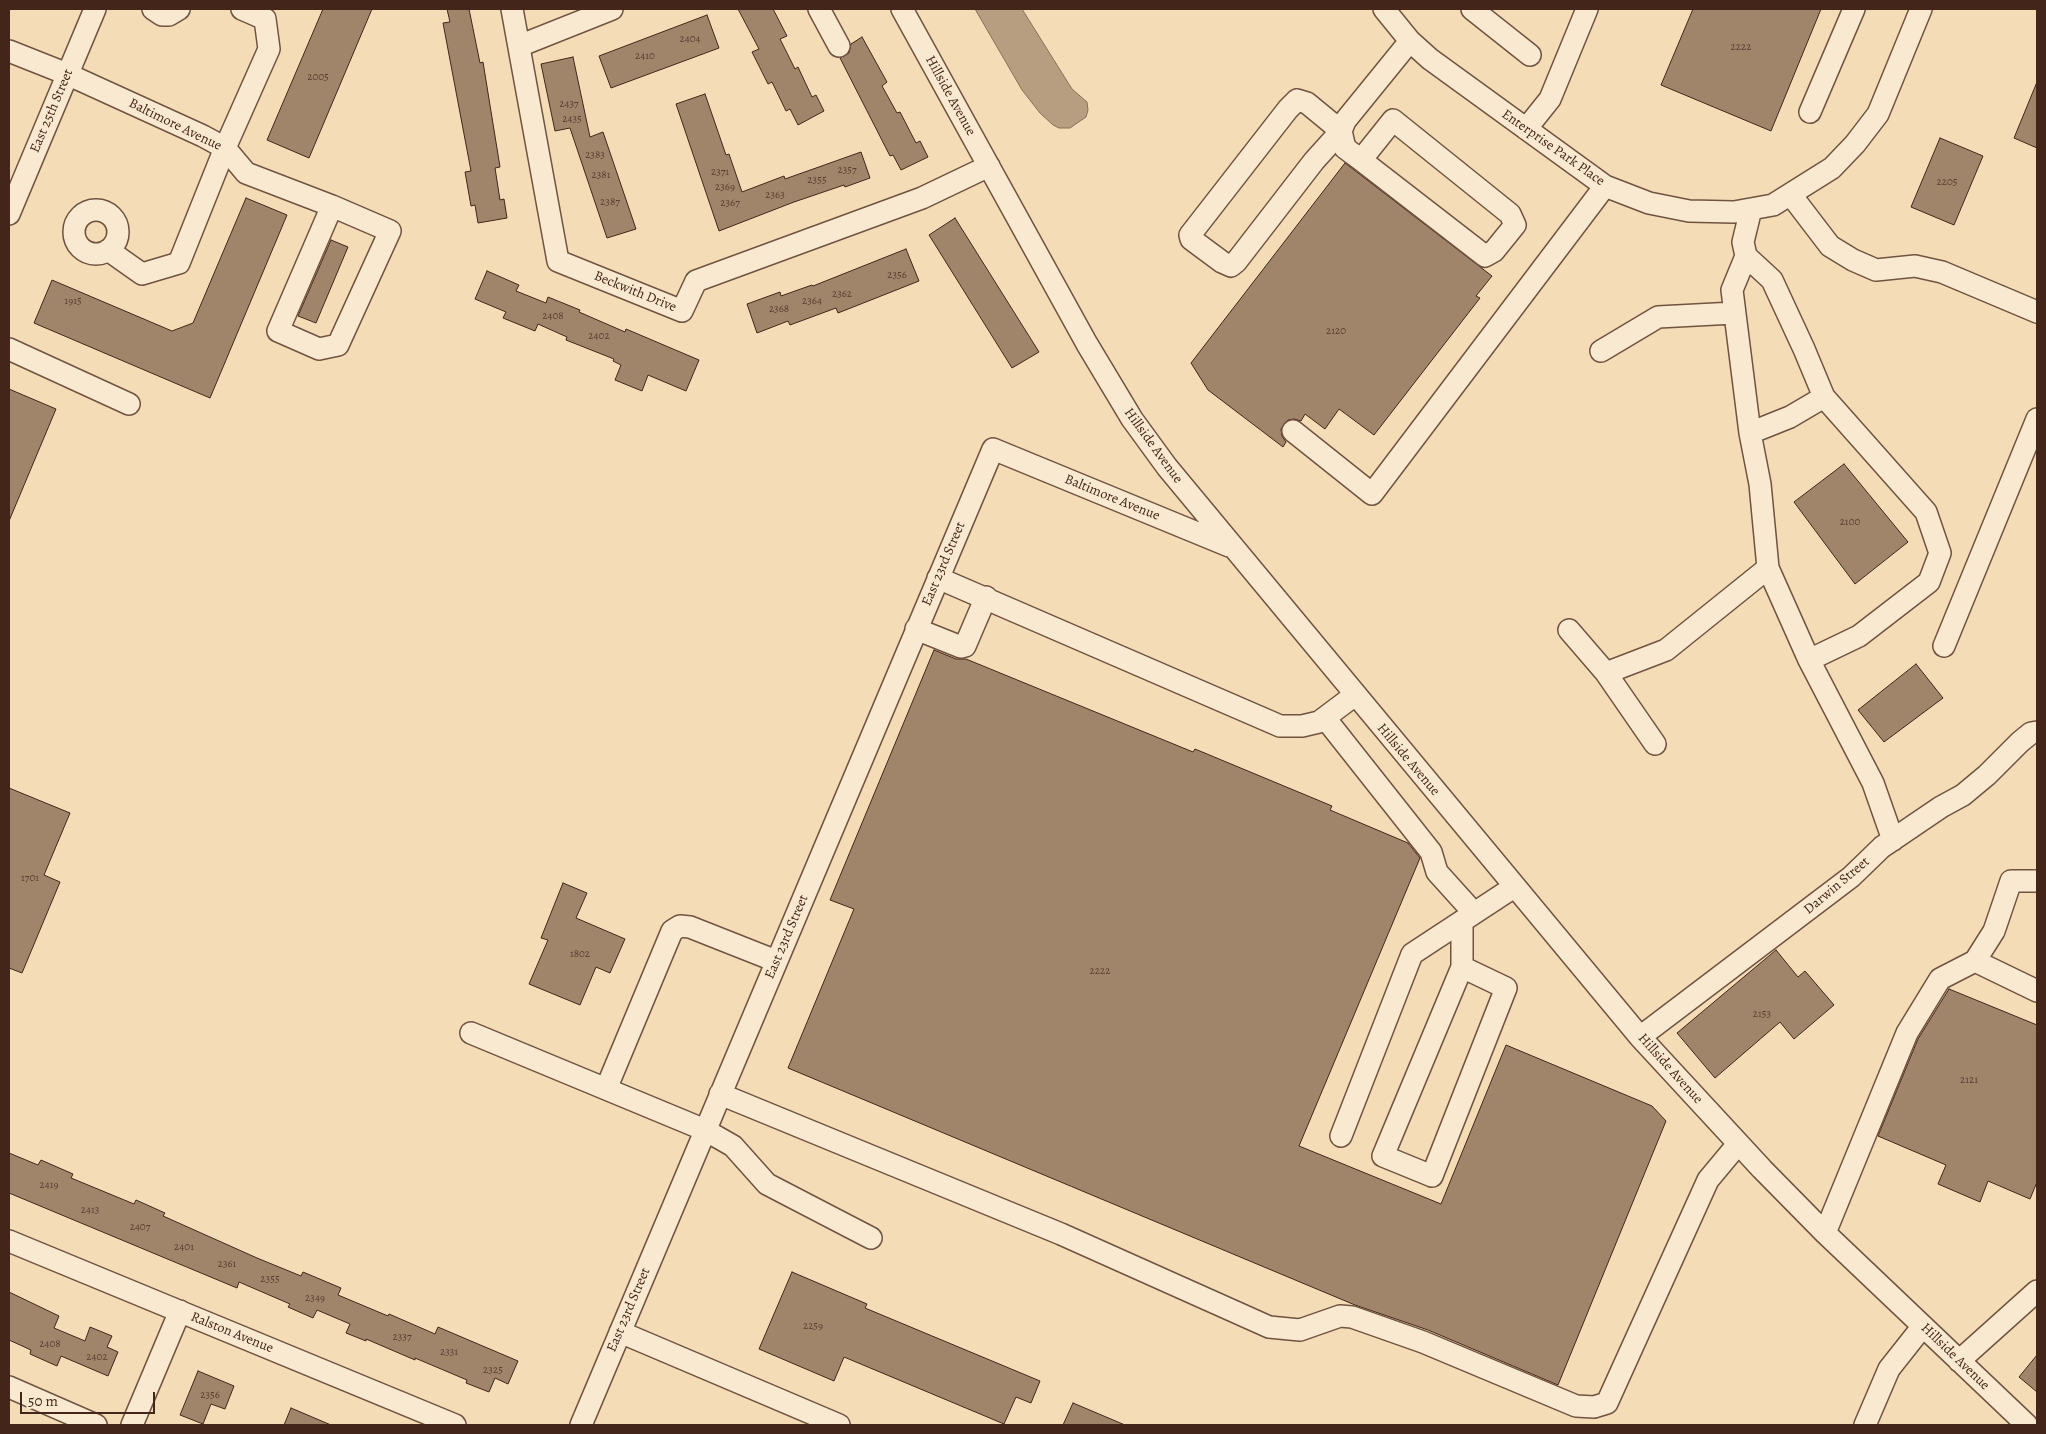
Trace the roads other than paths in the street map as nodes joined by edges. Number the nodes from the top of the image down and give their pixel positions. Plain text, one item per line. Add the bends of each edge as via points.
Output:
1 (95, 9) edge
2 (153, 9) edge
3 (179, 9) edge
4 (242, 9) edge
5 (512, 9) edge
6 (612, 9) edge
7 (820, 9) edge
8 (902, 9) edge
9 (1384, 9) edge
10 (1472, 9) edge
11 (1588, 9) edge
12 (1854, 9) edge
13 (1921, 9) edge
14 (1410, 41) junction
15 (519, 46) junction
16 (839, 46) dead end
17 (9, 51) edge
18 (1530, 55) dead end
19 (67, 74) junction
20 (1810, 112) dead end
21 (1526, 130) junction
22 (1341, 131) junction
23 (225, 148) junction
24 (1361, 160) junction
25 (989, 166) junction
26 (1605, 186) junction
27 (1791, 195) junction
28 (11, 204) edge
29 (332, 206) junction
30 (1751, 209) junction
31 (108, 250) dead end
32 (1746, 256) junction
33 (2037, 312) edge
34 (1734, 313) junction
35 (9, 349) edge
36 (1600, 351) dead end
37 (1824, 397) junction
38 (129, 404) dead end
39 (2037, 419) edge
40 (1294, 431) dead end
41 (1750, 433) junction
42 (993, 449) joint
43 (1232, 547) junction
44 (1768, 568) junction
45 (938, 578) junction
46 (986, 597) junction
47 (916, 629) junction
48 (1569, 630) dead end
49 (1944, 646) dead end
50 (1809, 660) junction
51 (1606, 673) junction
52 (1355, 695) junction
53 (1325, 718) junction
54 (2034, 732) edge
55 (1654, 744) dead end
56 (1893, 840) junction
57 (2037, 881) edge
58 (1514, 887) junction
59 (1468, 917) junction
60 (776, 961) junction
61 (1975, 961) junction
62 (1462, 967) junction
63 (2037, 991) edge
64 (471, 1033) dead end
65 (1640, 1037) junction
66 (606, 1089) junction
67 (720, 1094) junction
68 (706, 1130) junction
69 (1341, 1136) dead end
70 (1738, 1144) junction
71 (1826, 1233) junction
72 (871, 1238) dead end
73 (9, 1241) edge
74 (2037, 1291) edge
75 (180, 1311) junction
76 (1923, 1326) junction
77 (620, 1332) junction
78 (1959, 1361) junction
79 (9, 1387) edge
80 (96, 1425) edge
81 (132, 1425) edge
82 (455, 1425) edge
83 (581, 1425) edge
84 (839, 1425) edge
85 (1865, 1425) edge
86 (2025, 1425) edge

1 - 19 street, East 25th Street
2 - 3 street via 162,15
4 - 23 street via 265,19 268,49
5 - 15 street, Beckwith Drive
6 - 15 street
7 - 16 street
8 - 25 street, Hillside Avenue
9 - 14 street, Enterprise Park Place
10 - 18 street
11 - 21 street via 1550,99
12 - 20 street
13 - 27 street, Enterprise Park Place via 1878,114 1832,168
14 - 21 street, Enterprise Park Place via 1430,60
14 - 22 street via 1345,121
15 - 25 street, Beckwith Drive via 558,261 682,311 696,281 922,198
17 - 19 street, Baltimore Avenue
19 - 23 street, Baltimore Avenue
19 - 28 street, East 25th Street
21 - 26 street, Enterprise Park Place
22 - 22 street via 1231,266 1191,239 1194,229 1296,100 1307,103
22 - 24 street via 1345,148
23 - 29 street, Baltimore Avenue via 246,173
23 - 31 street via 179,263 142,274
24 - 24 street via 1485,256 1494,251 1515,225 1510,214 1393,120
25 - 43 street, Hillside Avenue via 1086,344 1132,418
26 - 30 street, Enterprise Park Place via 1649,203 1689,211
26 - 40 street via 1372,494
27 - 30 street, Enterprise Park Place via 1773,205
27 - 33 street via 1830,246 1853,260 1876,270 1915,266 1942,272
29 - 29 street, Baltimore Avenue via 278,332 319,349 338,345 390,231
30 - 32 street via 1743,242
32 - 34 street via 1732,290
32 - 37 street via 1772,280
34 - 36 street via 1658,317
34 - 41 street
35 - 38 street
37 - 41 street via 1790,417
37 - 50 street via 1926,512 1940,553 1929,582 1859,636
39 - 49 street
41 - 44 street via 1760,484
42 - 43 street, Baltimore Avenue
42 - 45 street, East 23rd Street
43 - 52 street, Hillside Avenue
44 - 50 street
44 - 51 street via 1666,650
45 - 46 street
45 - 47 street, East 23rd Street
46 - 47 street via 965,646
46 - 53 street via 1280,726 1302,726
47 - 60 street, East 23rd Street
48 - 51 street
50 - 56 street via 1874,783
51 - 55 street
52 - 53 street
52 - 58 street, Hillside Avenue
53 - 59 street via 1431,852 1437,872
54 - 56 street, Darwin Street via 1963,795
56 - 65 street, Darwin Street via 1851,877
57 - 61 street via 2012,881 1994,931
58 - 59 street
58 - 65 street, Hillside Avenue
59 - 62 street
59 - 69 street via 1412,954
60 - 66 street via 690,927 680,926 672,931
60 - 67 street, East 23rd Street
61 - 63 street
61 - 71 street via 1940,979 1907,1033
62 - 62 street via 1506,988 1432,1176 1382,1156
64 - 66 street
65 - 70 street, Hillside Avenue
66 - 68 street
67 - 68 street, East 23rd Street
67 - 70 street via 1061,1234 1269,1327 1300,1330 1340,1316 1352,1317 1423,1342 1576,1406 1594,1407 1607,1403 1708,1180
68 - 72 street via 733,1146 767,1184
68 - 77 street, East 23rd Street
70 - 71 street, Hillside Avenue
71 - 76 street, Hillside Avenue
73 - 75 street, Ralston Avenue
74 - 78 street
75 - 81 street
75 - 82 street, Ralston Avenue
76 - 78 street, Hillside Avenue
76 - 85 street via 1889,1369
77 - 83 street, East 23rd Street
77 - 84 street
78 - 86 street, Hillside Avenue
79 - 80 street

